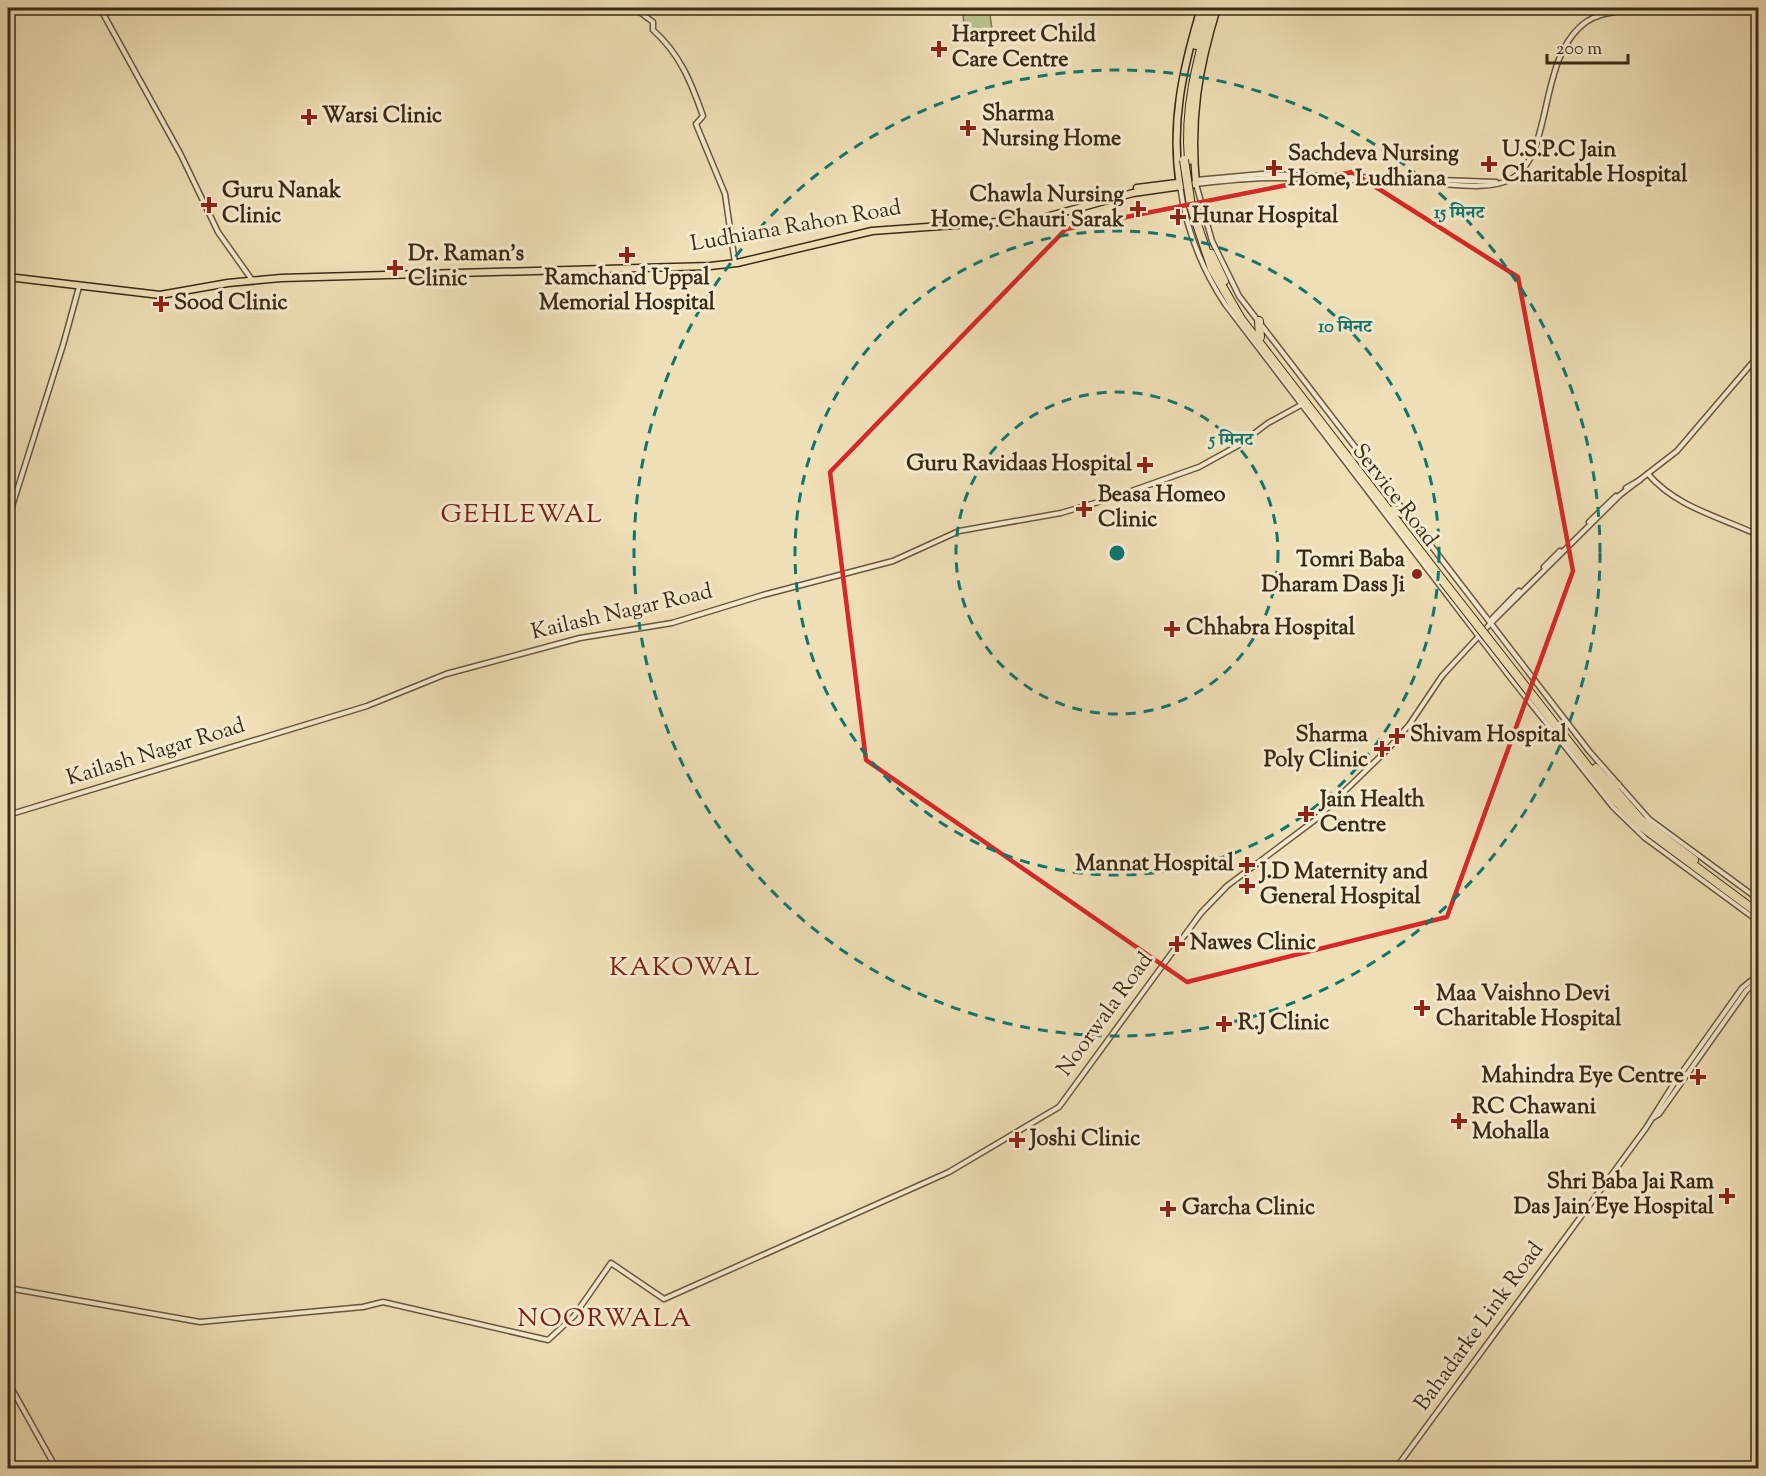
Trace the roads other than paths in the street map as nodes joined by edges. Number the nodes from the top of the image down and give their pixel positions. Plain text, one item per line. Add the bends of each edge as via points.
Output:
1 (100, 8) edge
2 (634, 8) edge
3 (1205, 8) edge
4 (1212, 8) edge
5 (1217, 8) edge
6 (1654, 8) edge
7 (1633, 9) edge
8 (1186, 160) junction
9 (1196, 182) junction
10 (1180, 184) junction
11 (734, 261) junction
12 (8, 277) edge
13 (253, 280) junction
14 (79, 287) junction
15 (1259, 321) junction
16 (1258, 338) junction
17 (1758, 356) edge
18 (1301, 405) junction
19 (1648, 474) junction
20 (1361, 478) junction
21 (1394, 510) junction
22 (1407, 515) junction
23 (8, 519) edge
24 (1758, 535) edge
25 (1445, 580) junction
26 (1489, 623) junction
27 (1480, 637) junction
28 (1534, 693) junction
29 (1614, 785) junction
30 (8, 815) edge
31 (1758, 898) edge
32 (1758, 906) edge
33 (1758, 913) edge
34 (1758, 921) edge
35 (1758, 975) edge
36 (1758, 980) edge
37 (1653, 1118) junction
38 (8, 1288) edge
39 (8, 1382) edge
40 (56, 1468) edge
41 (1396, 1468) edge

1 - 13 street via 181,155 218,232
2 - 11 street via 653,22 653,30 678,57 694,92 703,116 696,124 726,198
3 - 8 highway via 1186,90
3 - 10 main road, Service Road via 1178,96 1175,142
4 - 8 highway via 1189,106
5 - 9 main road, Service Road via 1194,105
6 - 7 street
7 - 9 street via 1596,16 1567,42 1557,61 1529,159 1512,178 1496,182 1297,174
8 - 16 highway via 1193,205 1202,230 1222,279
9 - 10 main road, Ludhiana Rahon Road
9 - 15 street, Service Road via 1217,254 1234,289
10 - 11 main road, Ludhiana Rahon Road via 1134,189 1037,216 861,230
10 - 18 street, Service Road via 1190,230 1213,286
11 - 13 main road, Ludhiana Rahon Road via 690,267
12 - 14 main road, Ludhiana Rahon Road
13 - 14 main road, Ludhiana Rahon Road via 160,295
14 - 23 street
15 - 16 highway
15 - 22 street, Service Road
16 - 20 highway
16 - 21 highway
17 - 19 street, Noorwala Road via 1677,451
18 - 20 street, Service Road
18 - 30 street, Kailash Nagar Road via 1199,467 1112,498 1055,514 959,531 911,555 665,625 580,638 446,674 367,706
19 - 24 street via 1662,490 1689,506
19 - 26 street, Noorwala Road via 1606,508
20 - 25 highway
20 - 27 street, Service Road
21 - 22 highway
21 - 25 highway
22 - 26 street, Service Road
25 - 28 highway, bridge
26 - 27 street, Noorwala Road
26 - 29 street, Service Road
27 - 34 street, Service Road via 1622,816 1645,838
27 - 38 street, Noorwala Road via 1442,676 1388,749 1316,820 1227,886 1202,913 1059,1107 942,1175 709,1281 664,1299 612,1263 574,1316 546,1340 384,1302 204,1322
28 - 29 highway via 1599,773
28 - 33 highway via 1610,795 1638,824
29 - 31 street, Service Road via 1660,828
29 - 32 highway via 1652,829
35 - 37 street, Bahadarke Link Road via 1742,988
36 - 37 street, Bahadarke Link Road
37 - 41 street, Bahadarke Link Road
39 - 40 street

